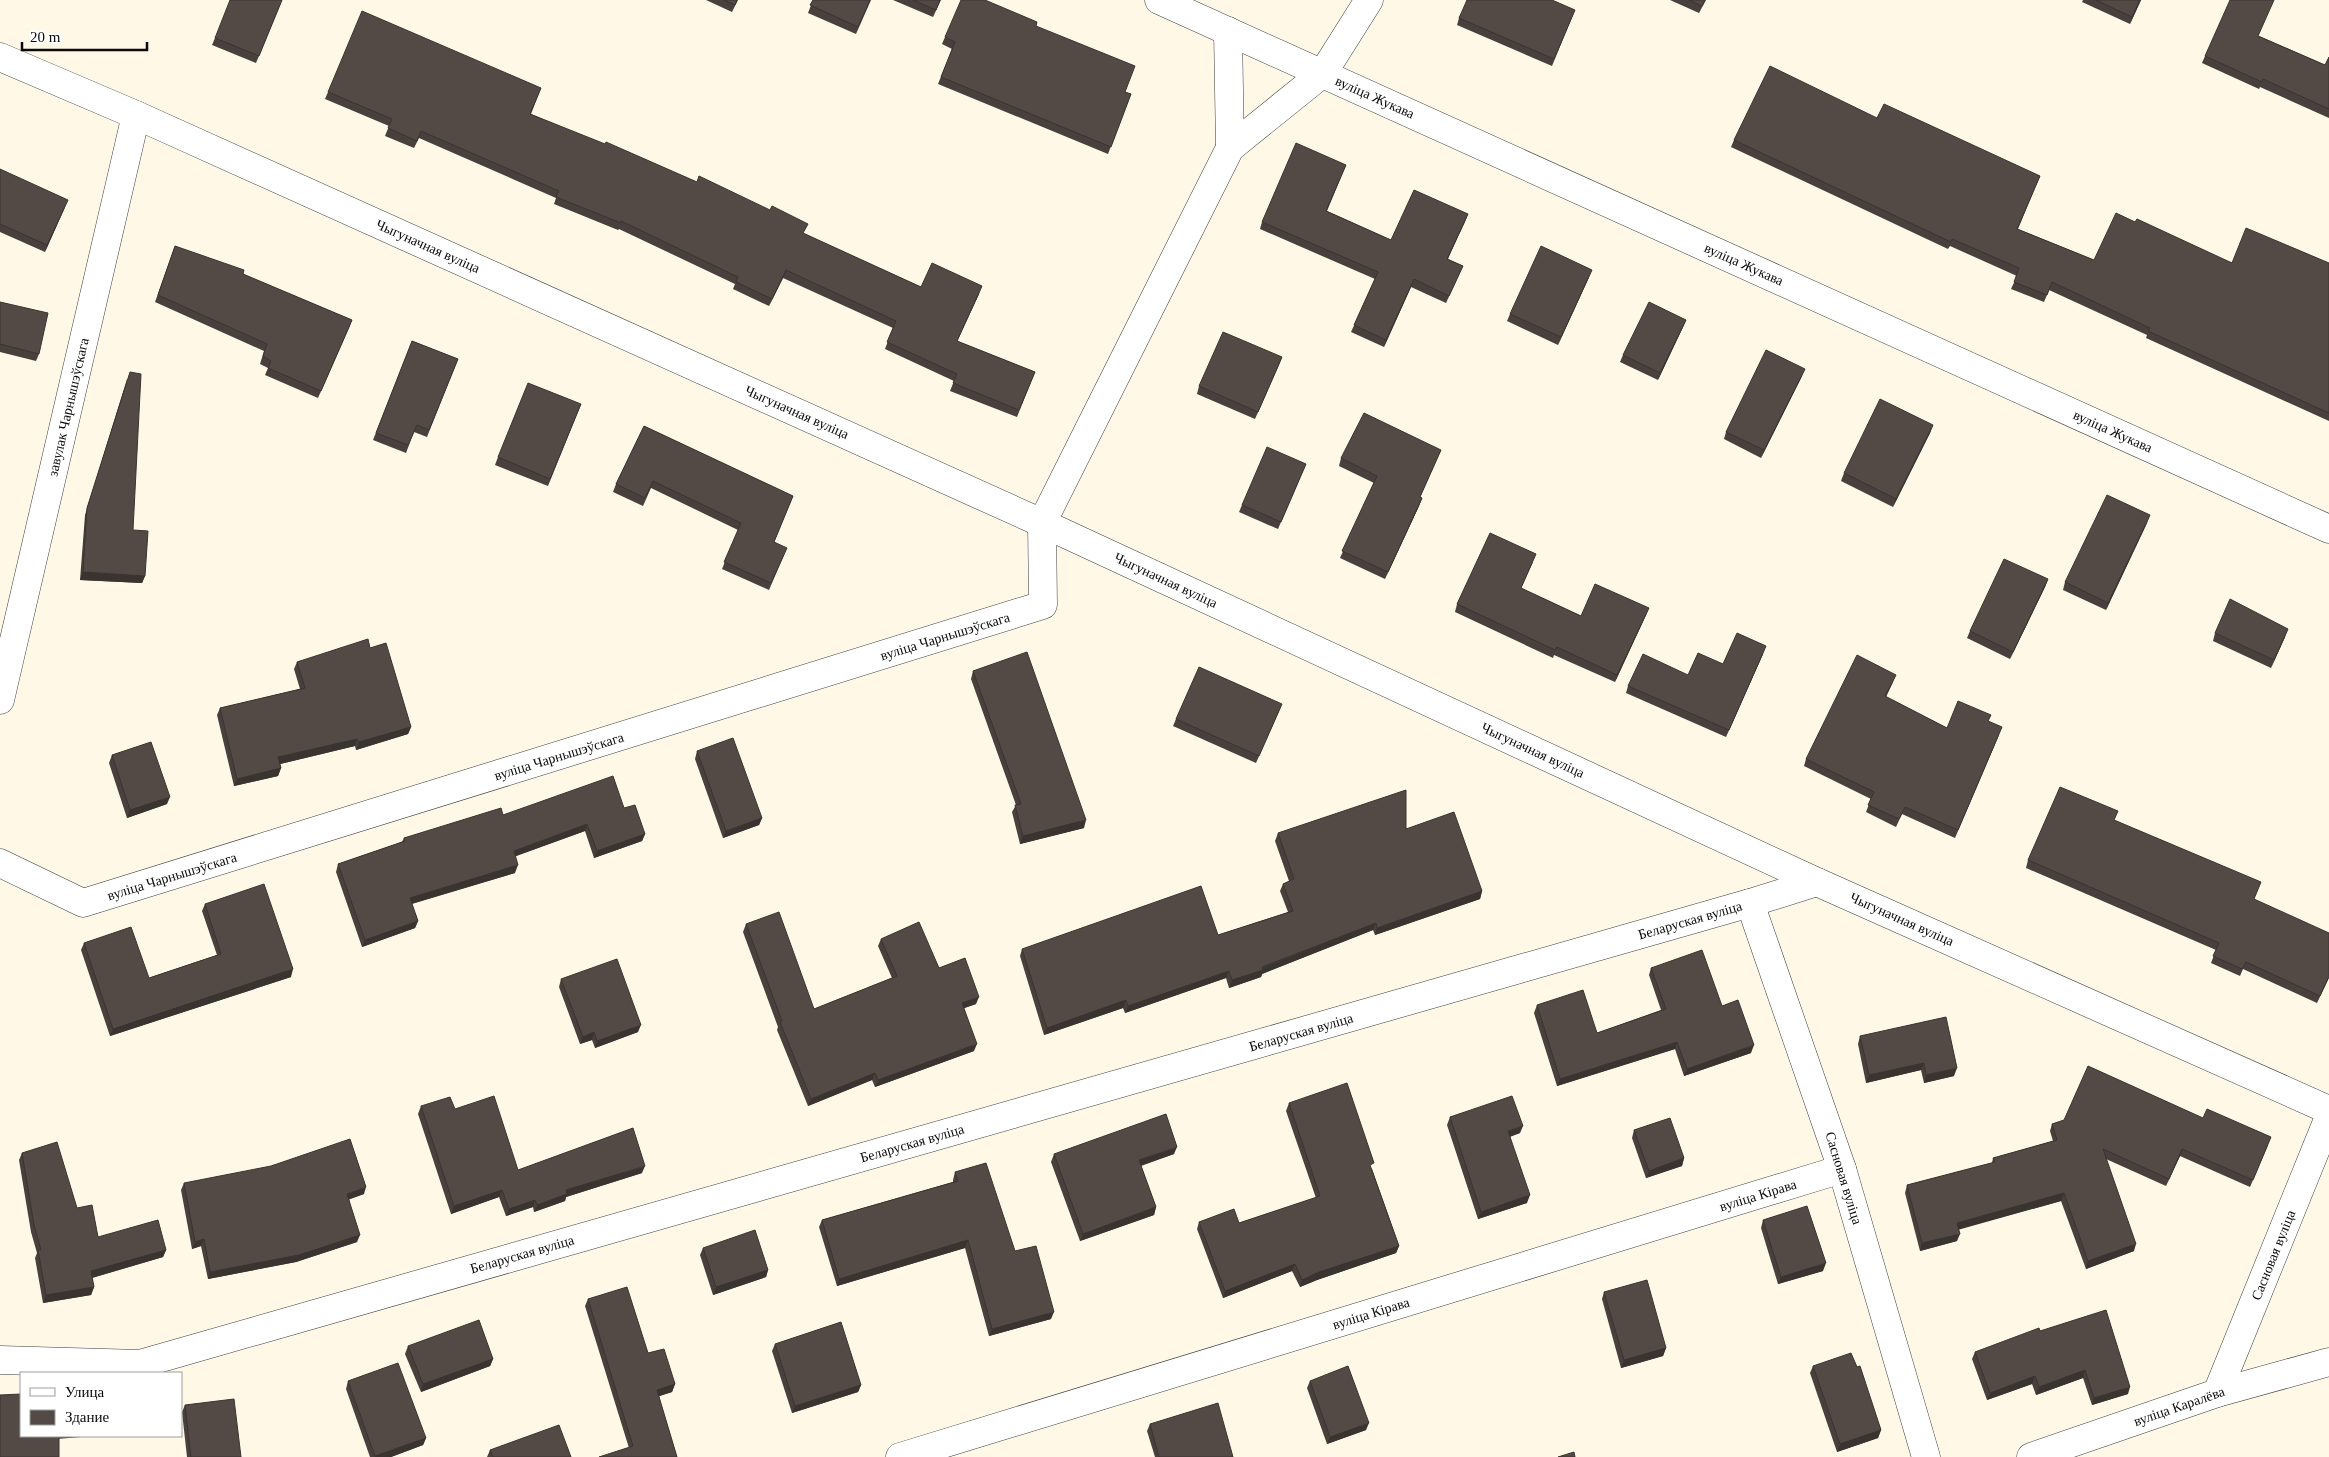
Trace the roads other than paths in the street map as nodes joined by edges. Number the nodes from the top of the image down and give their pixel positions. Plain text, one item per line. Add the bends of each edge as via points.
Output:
1 (1159, 0) edge
2 (1369, 0) edge
3 (1228, 30) junction
4 (0, 57) edge
5 (1323, 73) junction
6 (136, 115) junction
7 (1230, 148) junction
8 (1042, 522) junction
9 (2329, 529) edge
10 (0, 700) edge
11 (0, 863) edge
12 (1817, 882) junction
13 (1750, 903) junction
14 (2329, 1110) edge
15 (2329, 1117) edge
16 (1842, 1169) junction
17 (0, 1360) edge
18 (2329, 1362) edge
19 (2217, 1393) junction
20 (900, 1457) edge
21 (1926, 1457) edge
22 (2031, 1457) edge

1 - 3 street, вуліца Жукава
2 - 5 street
3 - 5 street, вуліца Жукава
3 - 7 street
4 - 6 street, Чыгуначная вуліца
5 - 7 street
5 - 9 street, вуліца Жукава
6 - 8 street, Чыгуначная вуліца
6 - 10 street, завулак Чарнышэўскага
7 - 8 street
8 - 11 street, вуліца Чарнышэўскага via 1043,605 83,903
8 - 12 street, Чыгуначная вуліца
12 - 13 street, Беларуская вуліца
12 - 14 street, Чыгуначная вуліца
13 - 16 street, Сасновая вуліца
13 - 17 street, Беларуская вуліца via 140,1364
15 - 19 street, Сасновая вуліца
16 - 20 street, вуліца Кірава
16 - 21 street, Сасновая вуліца
18 - 19 street, вуліца Каралёва
19 - 22 street, вуліца Каралёва

